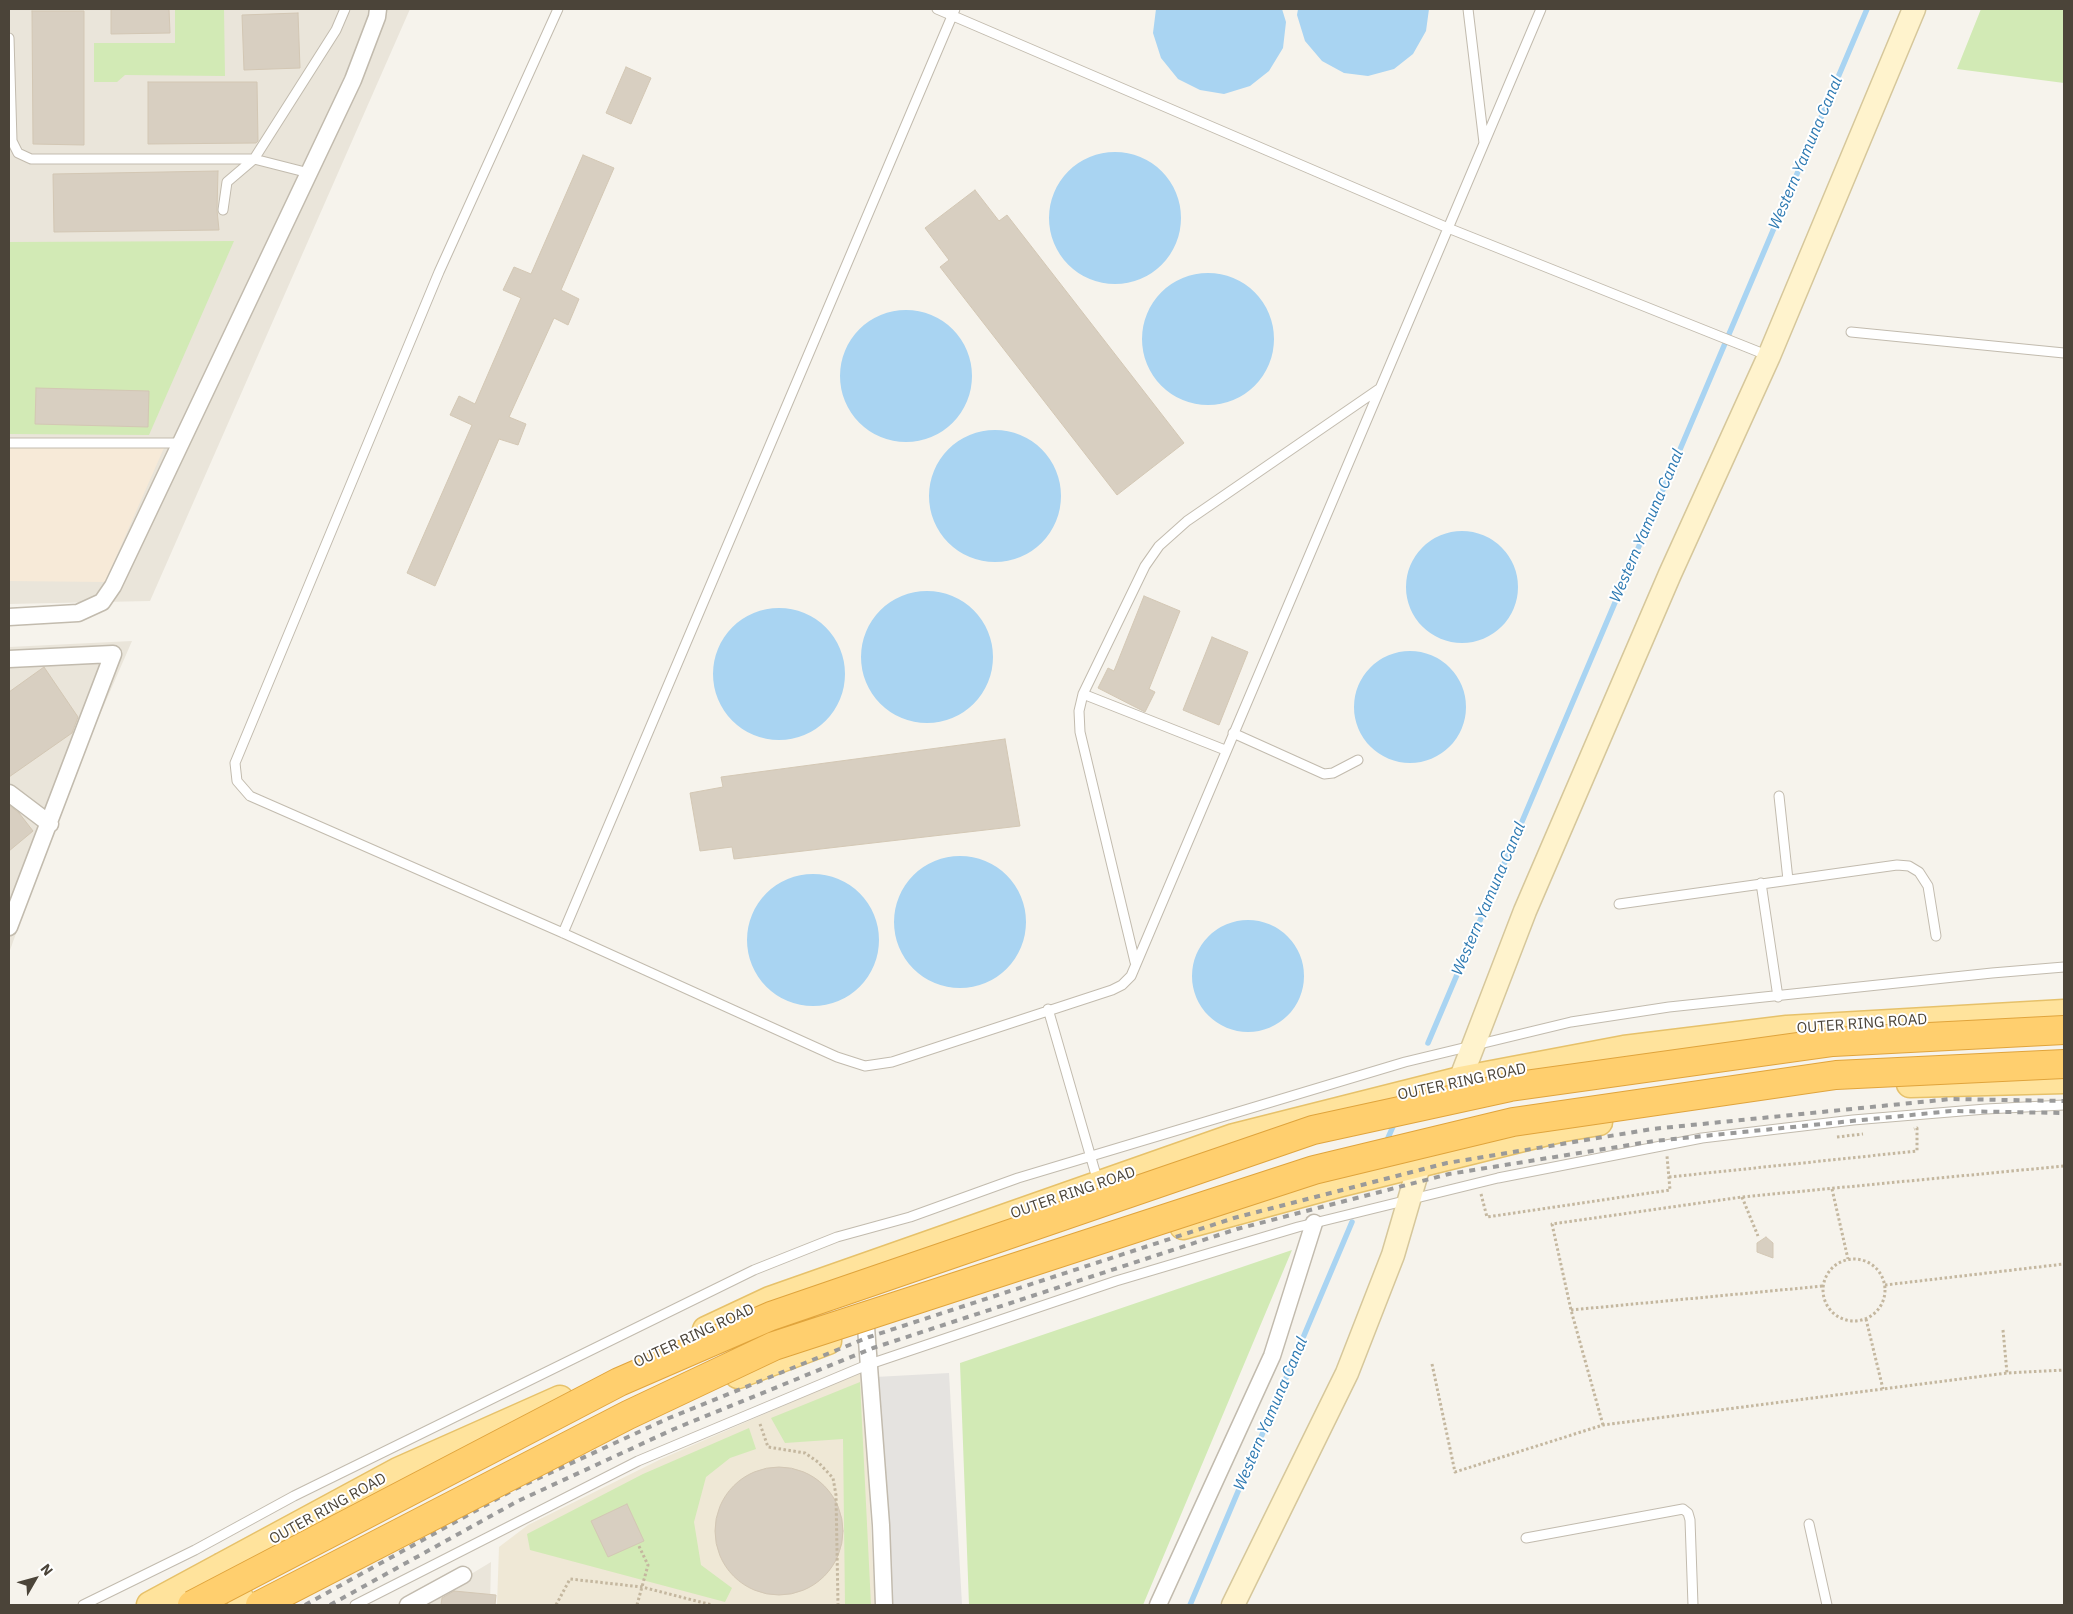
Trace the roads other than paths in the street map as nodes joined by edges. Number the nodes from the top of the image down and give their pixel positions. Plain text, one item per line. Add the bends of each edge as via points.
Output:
1 (346, 9) edge
2 (378, 9) edge
3 (558, 9) edge
4 (937, 9) edge
5 (1468, 9) edge
6 (1542, 9) edge
7 (1914, 9) edge
8 (954, 12) edge
9 (9, 38) edge
10 (1484, 143) junction
11 (254, 158) junction
12 (309, 173) junction
13 (223, 210) dead end
14 (1448, 228) junction
15 (1851, 332) dead end
16 (2064, 353) edge
17 (1769, 356) junction
18 (1379, 389) junction
19 (9, 443) edge
20 (181, 443) junction
21 (9, 617) edge
22 (9, 659) edge
23 (1083, 694) junction
24 (1233, 733) junction
25 (1225, 750) junction
26 (1358, 760) dead end
27 (9, 793) edge
28 (1779, 796) dead end
29 (50, 824) junction
30 (1788, 880) junction
31 (1761, 883) junction
32 (1619, 904) dead end
33 (9, 927) edge
34 (563, 933) junction
35 (1936, 936) dead end
36 (1135, 962) junction
37 (2064, 967) edge
38 (1778, 997) junction
39 (1048, 1009) junction
40 (2064, 1013) edge
41 (1924, 1020) junction
42 (2064, 1030) edge
43 (1472, 1045) junction
44 (2064, 1064) edge
45 (1460, 1080) junction
46 (2064, 1080) edge
47 (1928, 1084) junction
48 (2064, 1106) edge
49 (1090, 1155) junction
50 (1419, 1166) junction
51 (1098, 1184) junction
52 (1408, 1201) junction
53 (1314, 1223) junction
54 (866, 1327) junction
55 (868, 1365) junction
56 (1809, 1524) dead end
57 (1526, 1538) dead end
58 (222, 1566) junction
59 (463, 1575) dead end
60 (83, 1605) edge
61 (150, 1605) edge
62 (192, 1605) edge
63 (244, 1605) edge
64 (260, 1605) edge
65 (281, 1605) edge
66 (355, 1605) edge
67 (408, 1605) edge
68 (884, 1605) edge
69 (1158, 1605) edge
70 (1233, 1605) edge
71 (1693, 1605) edge
72 (1827, 1605) edge

1 - 11 lane via 336,30
2 - 12 street via 378,18 353,80
3 - 34 lane via 439,272 235,763 237,781 250,796
4 - 8 lane
5 - 10 lane
6 - 10 lane
7 - 17 street
8 - 14 lane
8 - 34 lane
9 - 11 lane via 12,141 18,153 31,159
10 - 14 lane
11 - 12 lane
11 - 13 lane via 227,182
12 - 20 street
14 - 17 lane
14 - 18 lane
15 - 16 lane
17 - 43 street via 1524,911
18 - 23 lane via 1187,521 1159,546 1145,566
18 - 24 lane
19 - 20 lane
20 - 21 street via 113,586 102,602 78,613
22 - 29 street via 113,654
23 - 25 lane
23 - 36 lane via 1079,711 1080,732
24 - 25 lane
24 - 26 lane via 1324,774 1333,774
25 - 36 lane
27 - 29 street
28 - 30 lane
29 - 33 street
30 - 31 lane
30 - 35 lane via 1909,866 1919,872 1928,886
31 - 32 lane
31 - 38 lane
34 - 39 lane via 837,1057 865,1066 892,1062
36 - 39 lane via 1131,976 1122,985
37 - 38 lane
38 - 43 lane via 1669,1007 1571,1022
39 - 49 lane
40 - 41 main road, OUTER RING ROAD
41 - 45 main road, OUTER RING ROAD via 1787,1029 1624,1049
41 - 47 main road
42 - 62 highway, OUTER RING ROAD, bridge via 1833,1042 1510,1088 1312,1130 771,1316 619,1382
43 - 45 street
43 - 49 lane via 1396,1064
44 - 64 highway, bridge via 1836,1075 1513,1122 1314,1170 774,1346 628,1415
45 - 51 main road, OUTER RING ROAD via 1234,1138
46 - 47 main road
47 - 50 main road via 1862,1086 1737,1098 1564,1128 1470,1150
48 - 52 lane via 1882,1118 1702,1138 1586,1159
49 - 51 lane
49 - 60 lane via 910,1217 837,1237 754,1270 294,1496
50 - 52 street
50 - 54 main road via 1207,1219 906,1311
51 - 58 main road, OUTER RING ROAD via 770,1300 539,1409 398,1471
52 - 53 lane
52 - 70 street via 1393,1255 1347,1373
53 - 55 lane via 1116,1281
53 - 69 street via 1272,1356
54 - 55 street
54 - 65 main road via 734,1376 609,1434
55 - 66 lane via 638,1461
55 - 68 street
56 - 72 lane
57 - 71 lane via 1683,1509 1690,1520
58 - 61 main road, OUTER RING ROAD
58 - 63 main road
59 - 67 street

